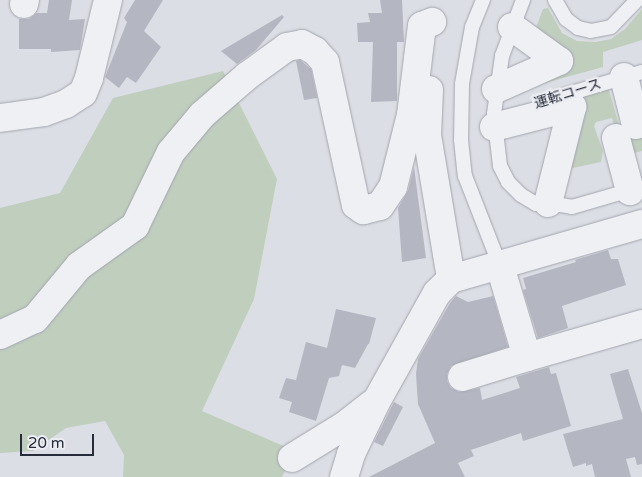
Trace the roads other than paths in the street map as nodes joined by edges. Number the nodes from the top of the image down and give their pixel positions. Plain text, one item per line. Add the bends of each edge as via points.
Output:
1 (108, 0) edge
2 (483, 0) edge
3 (523, 0) edge
4 (555, 0) edge
5 (637, 0) edge
6 (433, 11) edge
7 (512, 27) junction
8 (633, 74) edge
9 (496, 89) junction
10 (0, 118) edge
11 (494, 122) junction
12 (642, 123) edge
13 (616, 138) dead end
14 (636, 189) edge
15 (548, 203) junction
16 (642, 224) edge
17 (500, 266) junction
18 (451, 279) junction
19 (642, 324) edge
20 (0, 335) edge
21 (527, 357) junction
22 (462, 377) dead end
23 (376, 402) junction
24 (292, 458) dead end
25 (344, 477) edge

1 - 10 street via 83,93 44,112
2 - 17 lane via 472,27 462,84 461,140 465,176
3 - 7 lane
4 - 5 lane via 566,19 578,28 591,31 611,26
6 - 18 street via 427,135
6 - 20 street via 422,26 411,115 393,187 380,206 364,210 356,205 325,62 302,44 288,47 247,76 202,115 171,152 135,226 79,266 35,319
7 - 9 lane
7 - 9 street via 559,62
8 - 11 lane, 運転コース
8 - 12 street via 636,125
9 - 11 lane
11 - 15 lane via 500,166 508,182 536,204
11 - 15 street via 572,107
13 - 14 street
14 - 15 lane via 572,208
16 - 17 street
17 - 18 street
17 - 21 street
18 - 23 street via 437,293
19 - 21 street
21 - 22 street
23 - 24 street
23 - 25 street via 351,454

